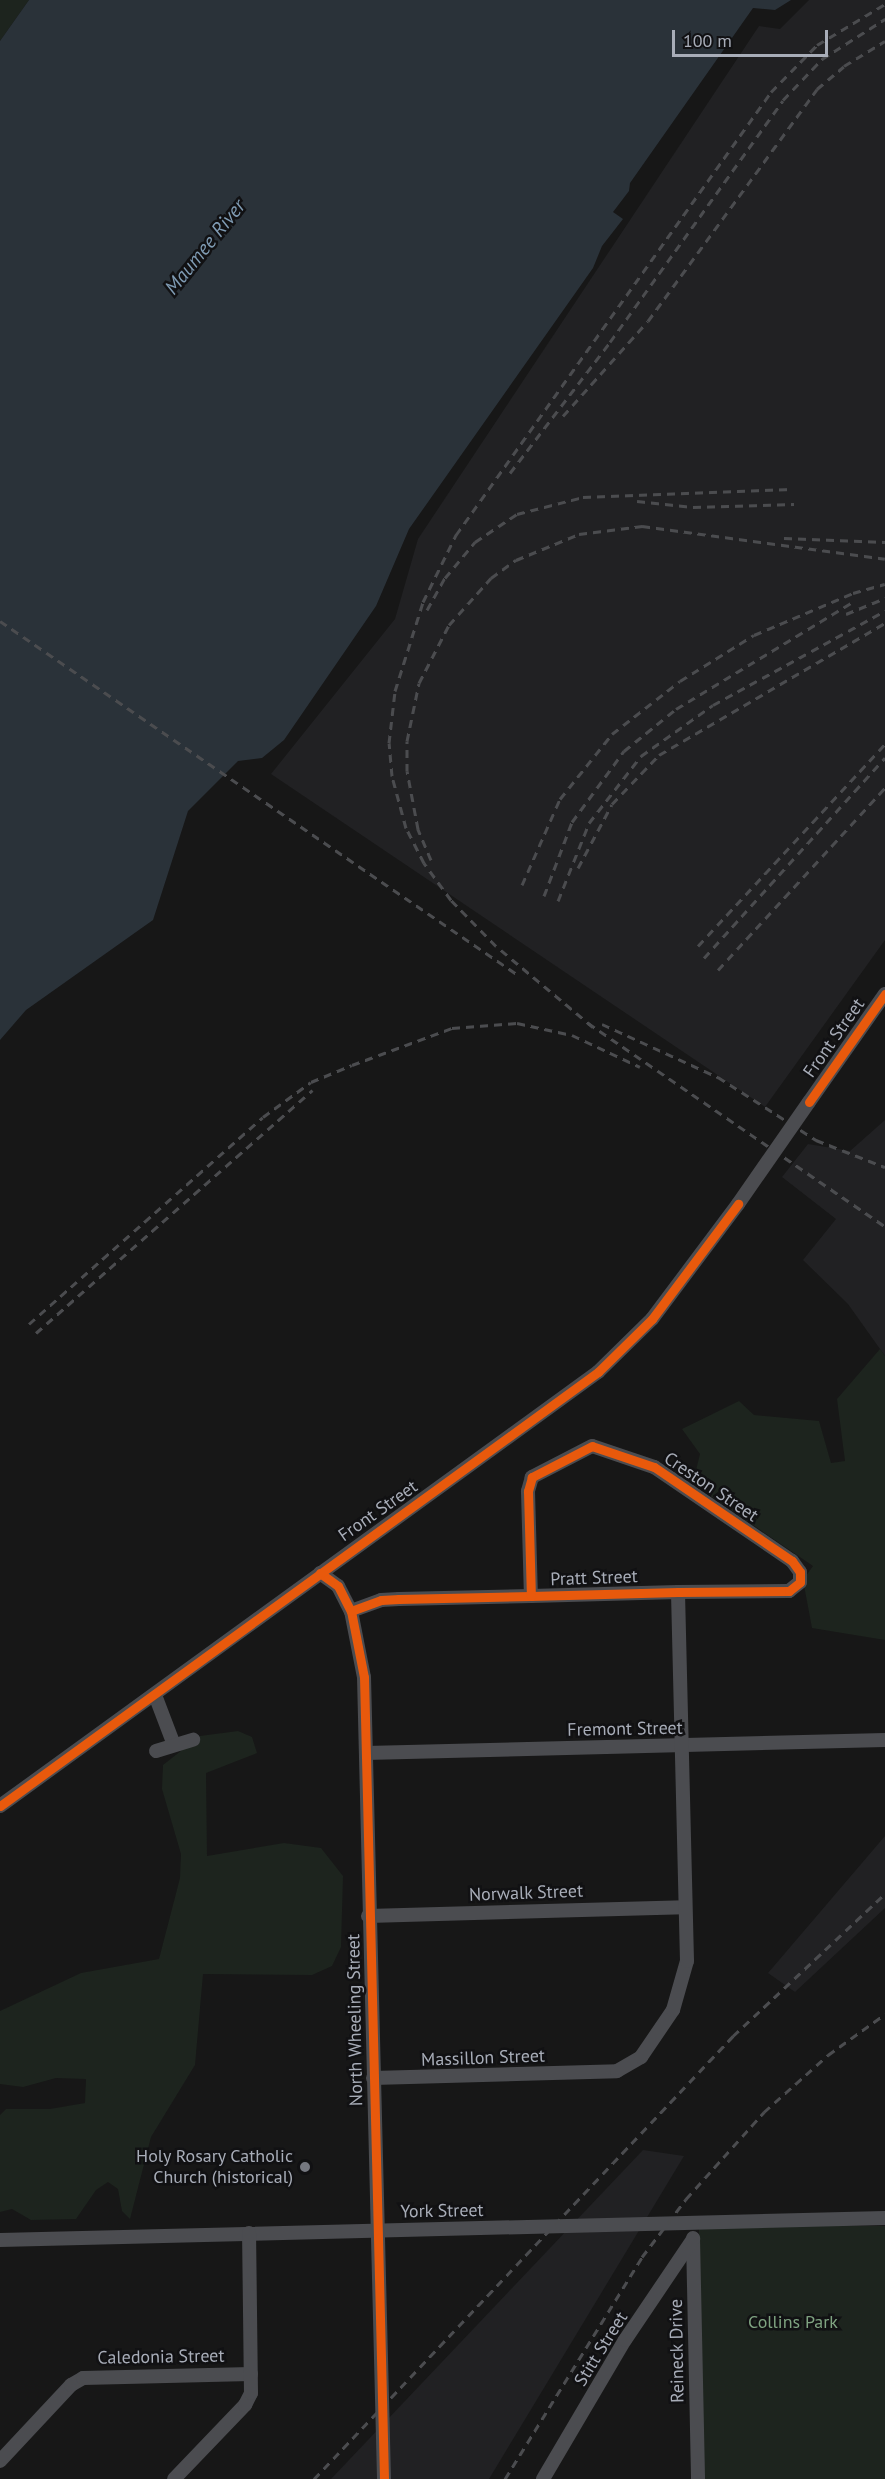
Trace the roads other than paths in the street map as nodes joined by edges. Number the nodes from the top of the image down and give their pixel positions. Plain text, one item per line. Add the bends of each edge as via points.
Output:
1 (885, 994) edge
2 (320, 1573) junction
3 (800, 1582) joint
4 (678, 1592) junction
5 (531, 1596) junction
6 (351, 1611) junction
7 (155, 1695) junction
8 (193, 1740) dead end
9 (885, 1740) edge
10 (174, 1745) junction
11 (681, 1746) junction
12 (156, 1751) dead end
13 (366, 1753) junction
14 (0, 1806) edge
15 (684, 1907) junction
16 (368, 1916) junction
17 (373, 2078) junction
18 (885, 2218) edge
19 (692, 2223) junction
20 (376, 2230) junction
21 (249, 2234) junction
22 (693, 2239) junction
23 (0, 2240) edge
24 (251, 2374) junction
25 (0, 2461) edge
26 (174, 2479) edge
27 (384, 2479) edge
28 (543, 2479) edge
29 (698, 2479) edge

1 - 2 street, Front Street, bridge via 670,1298 616,1357
2 - 6 street, North Wheeling Street via 338,1586
2 - 7 street, Front Street
3 - 4 street, Pratt Street via 789,1591
3 - 5 street, Creston Street via 800,1572 792,1561 654,1467 592,1446 532,1477 528,1491
4 - 5 street, Pratt Street
4 - 11 street
5 - 6 street, Pratt Street via 381,1600
6 - 13 street, North Wheeling Street via 364,1677
7 - 10 street
7 - 14 street, Front Street
8 - 10 street
9 - 11 street, Fremont Street
10 - 12 street
11 - 13 street, Fremont Street
11 - 15 street
13 - 16 street, North Wheeling Street
15 - 16 street, Norwalk Street
15 - 17 street, Massillon Street via 687,1961 673,2010 641,2057 617,2071
16 - 17 street, North Wheeling Street
17 - 20 street, North Wheeling Street
18 - 19 street, York Street
19 - 20 street, York Street
19 - 22 street, Reineck Drive
20 - 21 street, York Street
20 - 27 street, North Wheeling Street
21 - 23 street, York Street
21 - 24 street
22 - 28 street, Stitt Street via 625,2340
22 - 29 street, Reineck Drive
24 - 25 street, Caledonia Street via 83,2378 71,2385
24 - 26 street via 251,2393 244,2405

